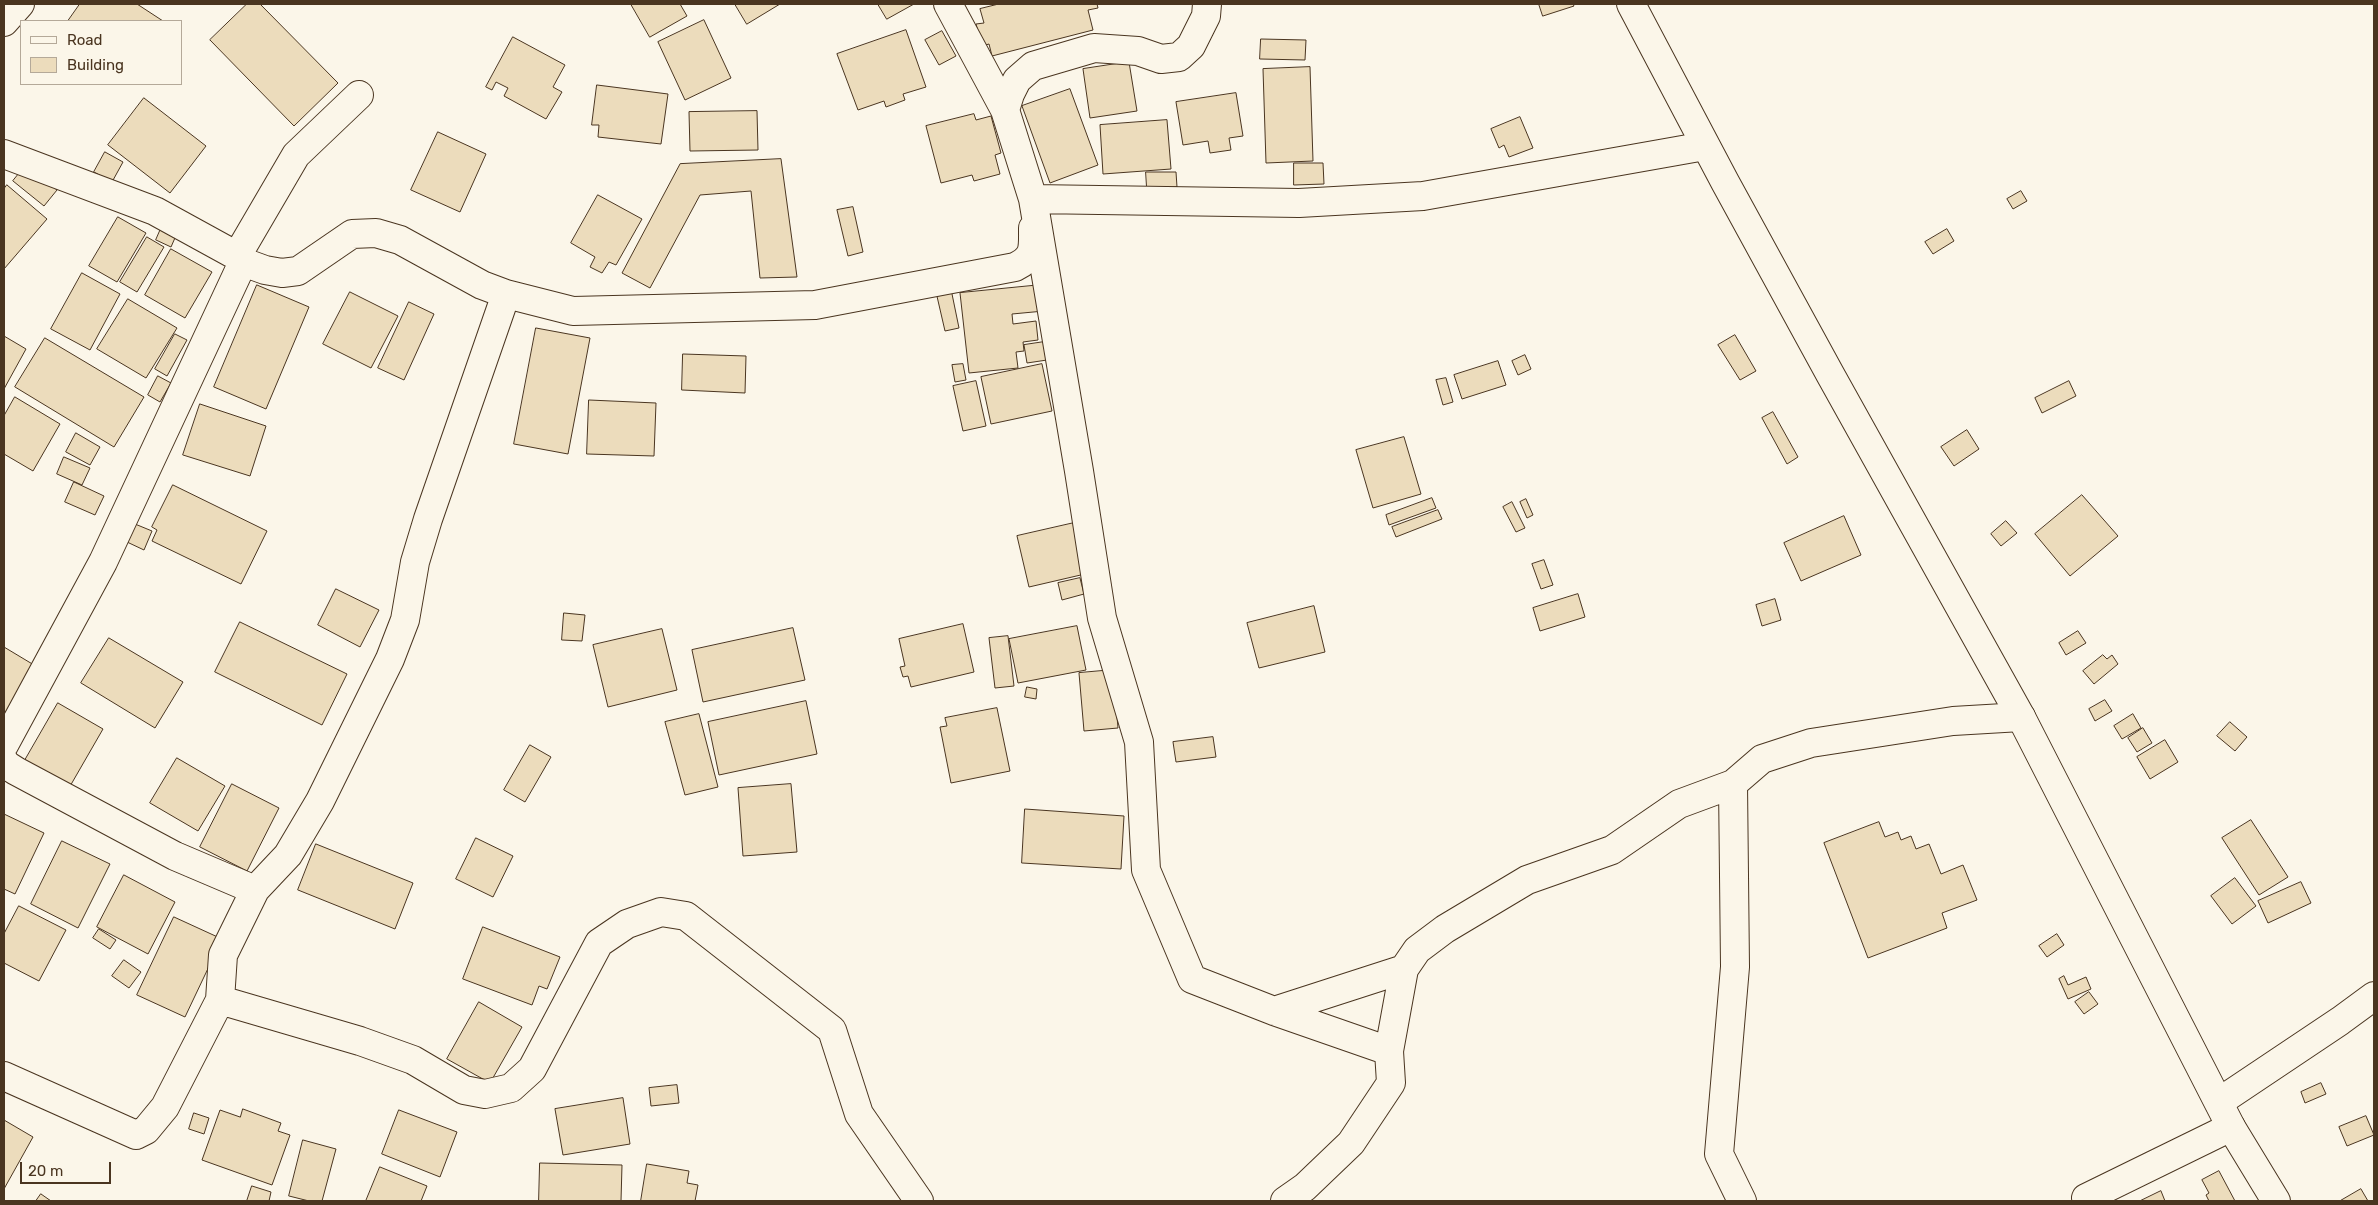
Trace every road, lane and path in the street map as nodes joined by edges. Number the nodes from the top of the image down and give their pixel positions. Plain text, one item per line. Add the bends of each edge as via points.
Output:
1 (20, 4) edge
2 (948, 4) edge
3 (1207, 4) edge
4 (1631, 4) edge
5 (4, 22) edge
6 (359, 95) dead end
7 (1005, 110) junction
8 (1705, 146) junction
9 (4, 154) edge
10 (1033, 199) junction
11 (240, 259) junction
12 (506, 294) junction
13 (2021, 717) junction
14 (4, 745) edge
15 (4, 761) edge
16 (1734, 784) junction
17 (255, 890) junction
18 (1404, 969) junction
19 (2374, 996) edge
20 (220, 1000) junction
21 (1274, 1011) junction
22 (1389, 1051) junction
23 (4, 1076) edge
24 (2220, 1102) junction
25 (2231, 1127) junction
26 (2086, 1198) dead end
27 (919, 1201) edge
28 (1285, 1201) edge
29 (1742, 1201) edge
30 (2276, 1201) edge

1 - 5 street
2 - 7 street
3 - 7 street via 1206,16 1191,46 1179,58 1161,59 1138,51 1094,48 1033,66 1017,80
4 - 8 street
6 - 11 street via 296,155
7 - 10 street
8 - 10 street via 1422,196 1299,203
8 - 13 street
9 - 11 street via 155,211
10 - 12 street via 1033,249 1027,261 1015,267 815,305 573,311
10 - 21 street via 1102,618 1139,742 1146,870 1192,979
11 - 12 street via 274,272 298,271 352,234 376,232 400,240 482,285
11 - 14 street via 103,562
12 - 17 street via 428,519 415,562 405,620 390,659 320,801 288,856
13 - 16 street via 1953,721 1811,743 1762,760
13 - 24 street
15 - 17 street via 16,771 175,856
16 - 18 street via 1679,804 1612,850 1527,880 1445,929 1417,950
16 - 29 street via 1735,967 1719,1154
17 - 20 street via 223,955
18 - 21 street
18 - 22 street
19 - 24 street
20 - 23 street via 164,1107 146,1130 136,1135
20 - 27 street via 360,1041 413,1060 464,1090 485,1094 511,1088 532,1069 599,943 627,924 661,912 686,916 832,1030 859,1114
21 - 22 street
22 - 28 street via 1391,1083 1351,1143 1305,1187
24 - 25 street
25 - 26 street
25 - 30 street

